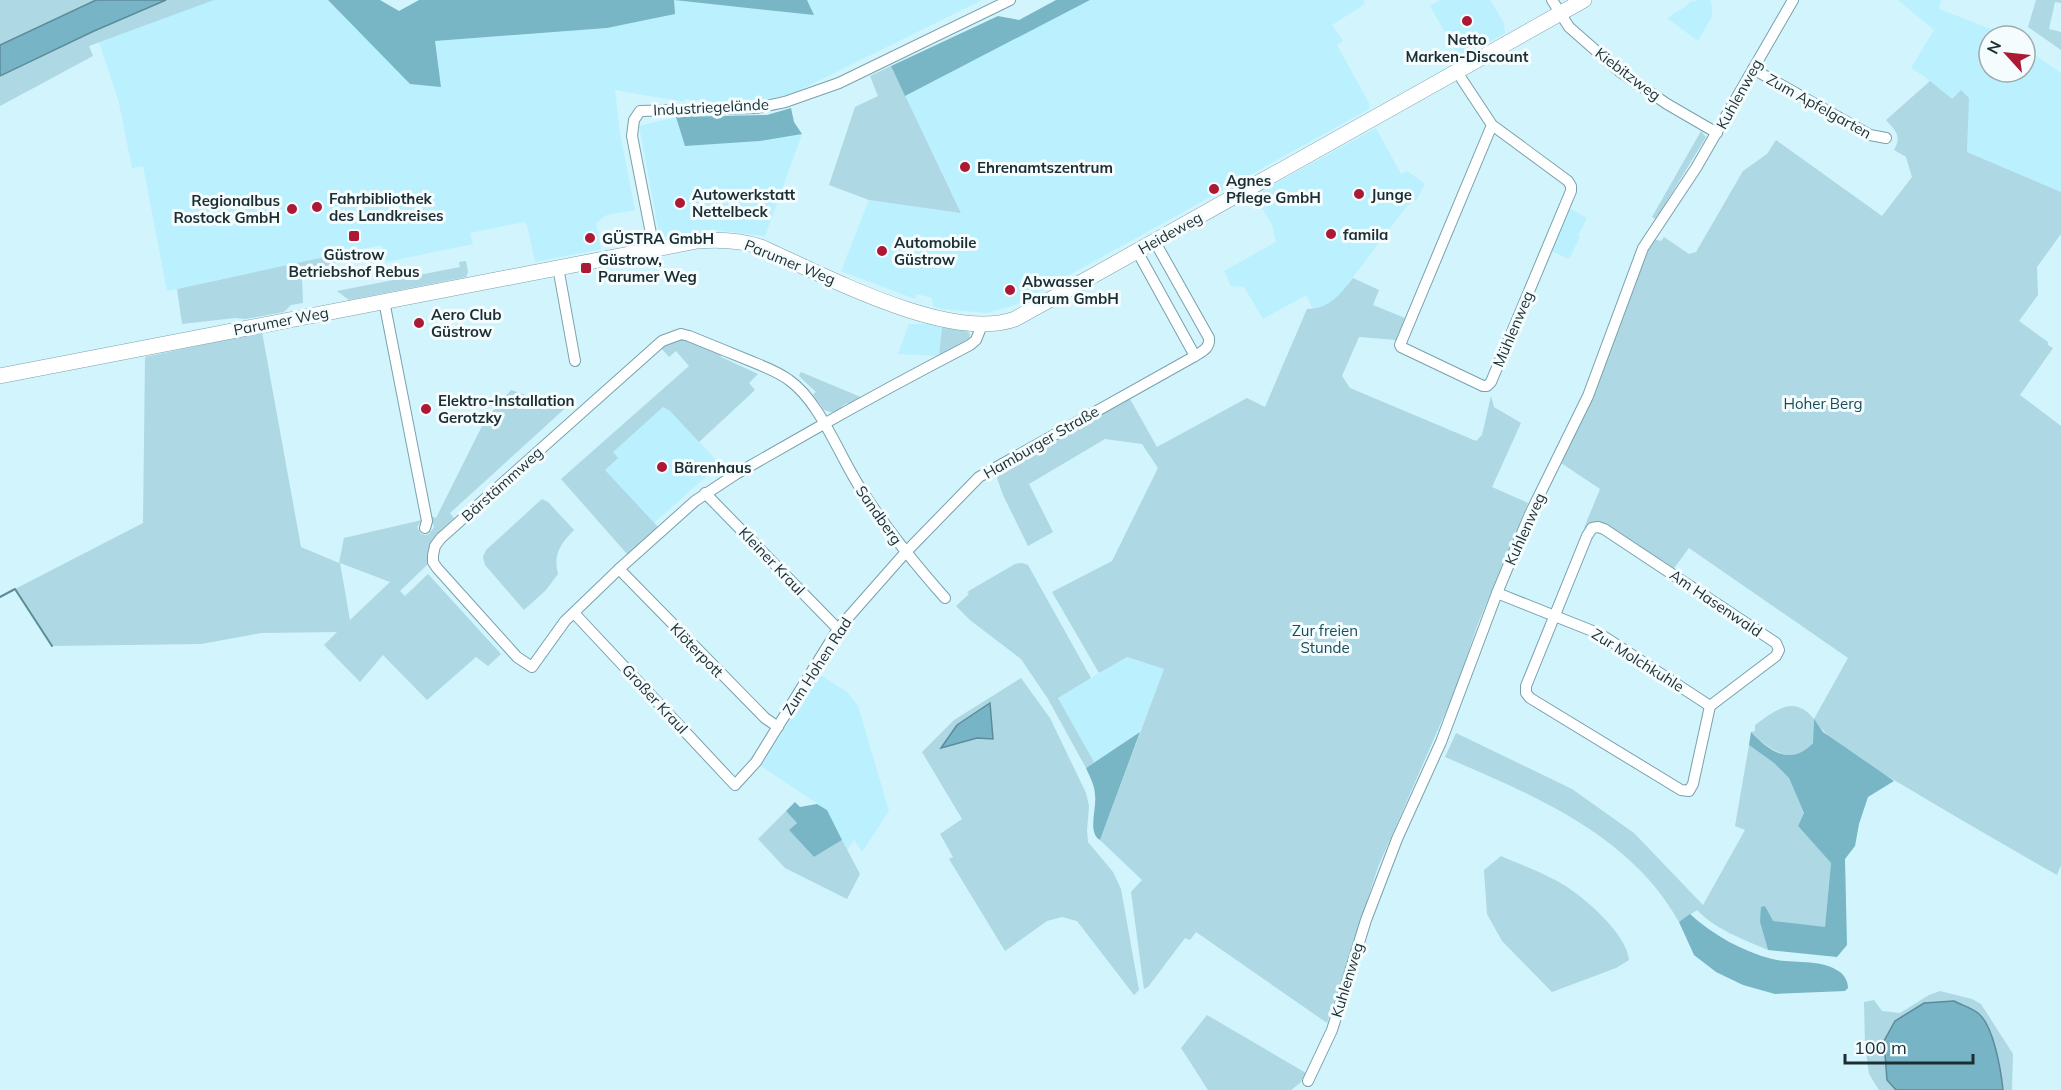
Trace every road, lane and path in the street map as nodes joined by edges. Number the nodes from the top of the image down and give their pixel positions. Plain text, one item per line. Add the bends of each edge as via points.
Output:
1 (1010, 0) edge
2 (1584, 0) edge
3 (1793, 0) edge
4 (1556, 7) edge
5 (1753, 69) junction
6 (1457, 72) junction
7 (1492, 125) junction
8 (1717, 133) junction
9 (1886, 138) dead end
10 (1155, 242) junction
11 (654, 249) junction
12 (1137, 251) junction
13 (558, 267) junction
14 (384, 301) junction
15 (982, 325) junction
16 (1196, 356) junction
17 (575, 361) dead end
18 (0, 376) edge
19 (823, 424) junction
20 (705, 493) junction
21 (425, 528) dead end
22 (905, 553) junction
23 (619, 569) junction
24 (1497, 593) junction
25 (945, 598) dead end
26 (574, 613) junction
27 (1556, 616) junction
28 (838, 629) junction
29 (1710, 706) junction
30 (778, 727) junction
31 (735, 785) joint
32 (1308, 1082) dead end

1 - 11 street, Industriegelände via 838,83 785,102 756,108 640,111 632,136
2 - 4 street, Heideweg
3 - 5 street, Kuhlenweg
4 - 6 street, Heideweg
4 - 8 street, Kiebitzweg via 1569,27 1619,71
5 - 8 street, Kuhlenweg
5 - 9 street, Zum Apfelgarten via 1870,135
6 - 7 street, Mühlenweg
6 - 10 street, Heideweg
7 - 7 street, Mühlenweg via 1400,345 1483,386 1491,382 1571,191 1568,181
8 - 24 street, Kuhlenweg via 1643,248 1588,396 1530,513
10 - 12 street, Heideweg
10 - 16 street via 1209,338 1206,349
11 - 13 street, Parumer Weg
11 - 15 street, Parumer Weg via 697,241 740,241 920,315
12 - 15 street, Heideweg via 1015,320
12 - 16 street
13 - 14 street, Parumer Weg
13 - 17 street
14 - 18 street, Parumer Weg
14 - 21 street via 427,521
15 - 19 street via 970,345
16 - 22 street, Hamburger Straße via 979,477
19 - 20 street, Bärstämmweg
19 - 22 street, Sandberg
19 - 26 street, Bärstämmweg via 801,390 778,372 689,336 681,334 662,341 435,546 436,568 517,657 532,667
20 - 23 street, Bärstämmweg
20 - 28 street, Kleiner Kraul
22 - 25 street, Sandberg
22 - 28 street, Zum Hohen Rad
23 - 26 street, Bärstämmweg
23 - 30 street, Klöterpott
24 - 27 street, Zur Molchkuhle
24 - 32 street, Kuhlenweg via 1441,742 1397,839 1370,909 1332,1030
26 - 31 street, Großer Kraul
27 - 29 street, Zur Molchkuhle via 1600,634
27 - 29 street, Am Hasenwald via 1526,693 1681,790 1689,791 1693,784
27 - 29 street, Am Hasenwald via 1587,536 1592,528 1604,529 1776,643 1776,656
28 - 30 street, Zum Hohen Rad
30 - 31 street, Zum Hohen Rad via 756,762

